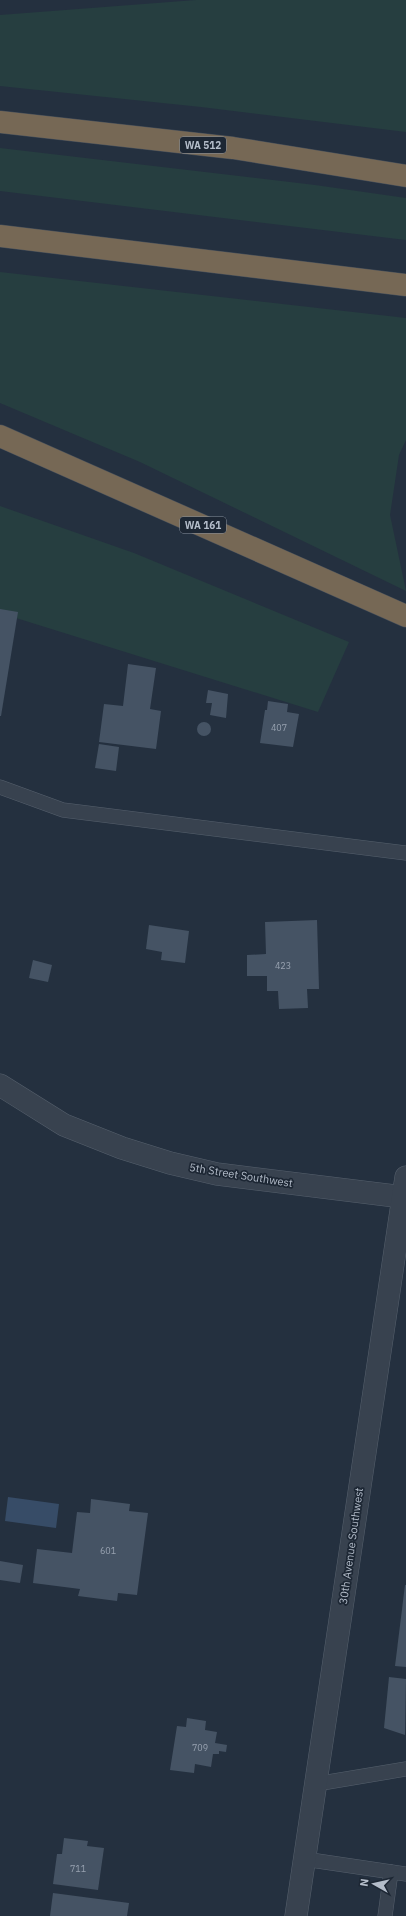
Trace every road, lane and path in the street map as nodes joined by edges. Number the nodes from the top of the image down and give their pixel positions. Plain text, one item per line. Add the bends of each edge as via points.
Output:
1 (0, 122) edge
2 (406, 176) edge
3 (0, 236) edge
4 (406, 285) edge
5 (0, 436) edge
6 (406, 616) edge
7 (0, 787) edge
8 (406, 854) edge
9 (0, 1085) edge
10 (404, 1187) edge
11 (406, 1769) edge
12 (316, 1784) junction
13 (304, 1860) junction
14 (391, 1872) junction
15 (406, 1874) edge
16 (296, 1916) edge
17 (385, 1916) edge

1 - 2 highway, WA 512 via 233,148
3 - 4 highway
5 - 6 highway, WA 161
7 - 8 lane via 63,810
9 - 10 street, 5th Street Southwest via 64,1125 122,1148 170,1163 217,1174
10 - 12 street, 30th Avenue Southwest
11 - 12 lane
12 - 13 street, 30th Avenue Southwest
13 - 14 lane
13 - 16 street, 30th Avenue Southwest
14 - 15 lane
14 - 17 lane

